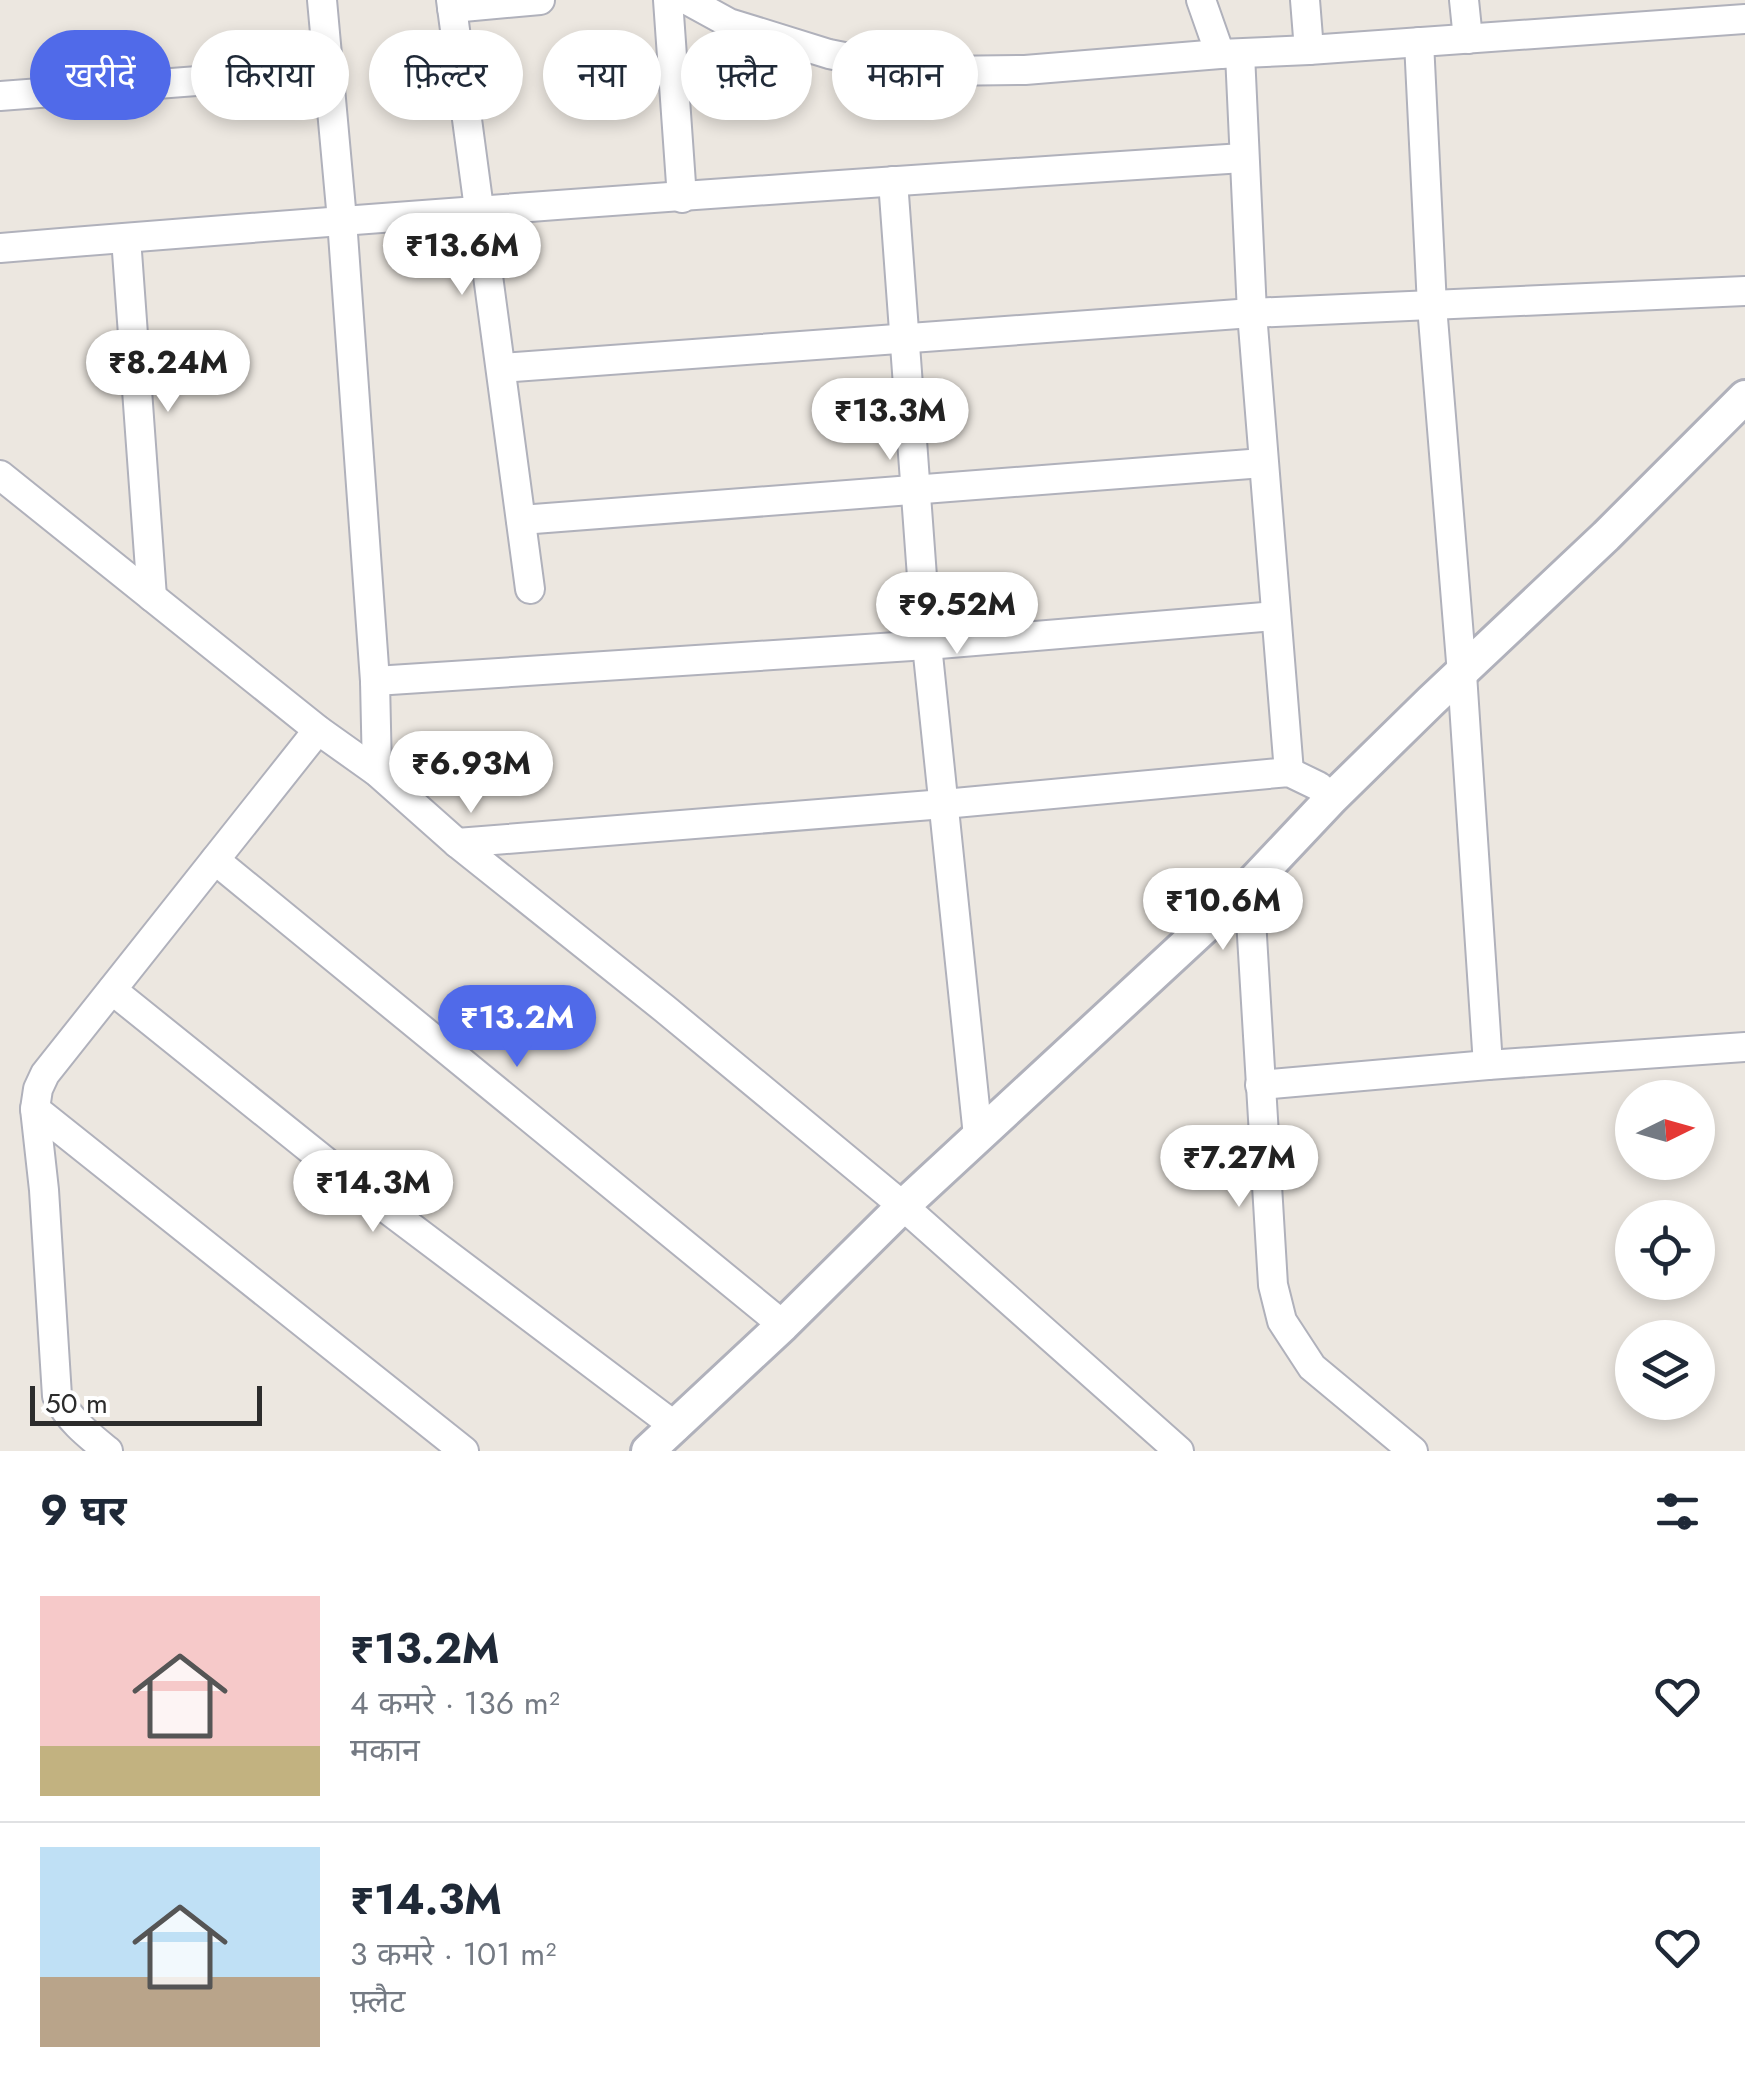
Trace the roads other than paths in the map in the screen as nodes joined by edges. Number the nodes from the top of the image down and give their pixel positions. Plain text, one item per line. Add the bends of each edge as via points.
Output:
1 (322, 0) edge
2 (540, 0) edge
3 (668, 0) edge
4 (687, 0) edge
5 (1201, 0) edge
6 (1305, 0) edge
7 (1464, 0) edge
8 (451, 4) edge
9 (734, 12) edge
10 (1745, 19) edge
11 (325, 30) edge
12 (1468, 39) junction
13 (1419, 42) junction
14 (1309, 50) junction
15 (1230, 54) junction
16 (191, 81) edge
17 (0, 96) edge
18 (333, 120) edge
19 (1243, 158) junction
20 (893, 181) junction
21 (682, 198) junction
22 (479, 209) junction
23 (342, 220) junction
24 (126, 238) junction
25 (0, 248) edge
26 (1745, 291) edge
27 (1432, 306) junction
28 (1252, 313) junction
29 (905, 338) junction
30 (501, 368) junction
31 (1745, 397) edge
32 (1264, 463) junction
33 (0, 475) edge
34 (916, 490) junction
35 (521, 520) junction
36 (530, 589) dead end
37 (152, 596) junction
38 (1275, 616) junction
39 (927, 645) junction
40 (1462, 674) junction
41 (375, 681) junction
42 (318, 730) junction
43 (378, 772) junction
44 (1289, 772) junction
45 (1332, 798) junction
46 (944, 804) junction
47 (457, 842) junction
48 (214, 860) junction
49 (1250, 886) junction
50 (112, 990) junction
51 (1745, 1047) edge
52 (1488, 1064) junction
53 (1260, 1085) junction
54 (35, 1109) junction
55 (978, 1136) junction
56 (903, 1206) junction
57 (783, 1325) junction
58 (676, 1426) junction
59 (108, 1451) edge
60 (464, 1451) edge
61 (648, 1451) edge
62 (1178, 1451) edge
63 (1413, 1451) edge

1 - 11 street
2 - 8 street
3 - 21 street
4 - 9 street
5 - 15 street
6 - 14 street
7 - 12 street
8 - 22 street
9 - 15 street via 829,54 938,70
10 - 12 street
12 - 13 street
13 - 14 street
13 - 27 street
14 - 15 street
15 - 19 street
16 - 17 street
18 - 23 street
19 - 20 street
19 - 28 street
20 - 21 street
20 - 29 street
21 - 22 street
22 - 23 street
22 - 30 street
23 - 24 street
23 - 41 street
24 - 25 street
24 - 37 street
26 - 27 street
27 - 28 street
27 - 40 street
28 - 29 street
28 - 32 street
29 - 30 street
29 - 34 street
30 - 35 street
31 - 40 street
32 - 34 street
32 - 38 street
33 - 37 street
34 - 35 street
34 - 39 street
35 - 36 street
37 - 42 street
38 - 39 street
38 - 44 street
39 - 41 street
39 - 46 street
40 - 45 street
40 - 52 street
41 - 43 street
42 - 43 street
42 - 48 street
43 - 47 street
44 - 45 street
44 - 46 street
45 - 49 street
46 - 47 street
46 - 55 street
47 - 56 street
48 - 50 street
48 - 57 street
49 - 53 street
49 - 55 street
50 - 54 street via 45,1074
50 - 58 street via 346,1178
51 - 52 street
52 - 53 street
53 - 63 street via 1273,1285 1282,1321 1312,1367
54 - 59 street via 57,1396 76,1426
54 - 60 street
55 - 56 street
56 - 57 street
56 - 62 street
57 - 58 street
58 - 61 street

